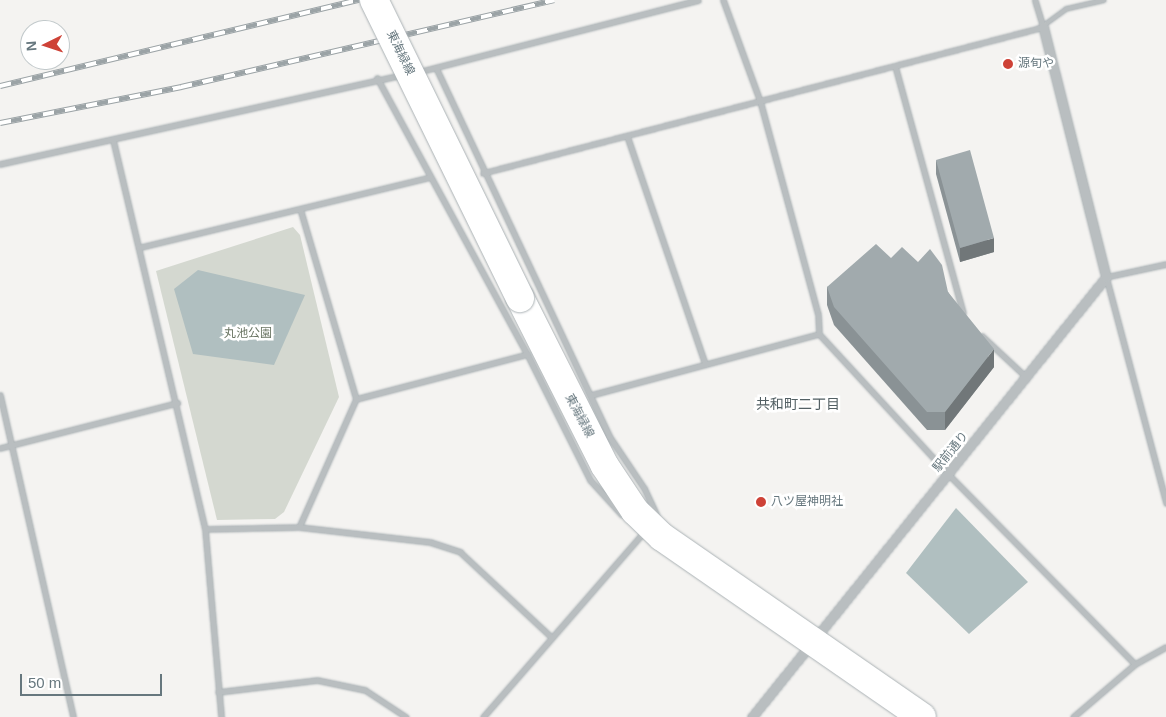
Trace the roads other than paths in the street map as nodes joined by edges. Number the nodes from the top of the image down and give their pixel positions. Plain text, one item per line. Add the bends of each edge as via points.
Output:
1 (374, 0) edge
2 (698, 0) edge
3 (723, 0) edge
4 (1035, 0) edge
5 (1104, 0) edge
6 (1042, 26) junction
7 (895, 66) junction
8 (437, 70) junction
9 (377, 78) junction
10 (760, 101) junction
11 (627, 136) junction
12 (113, 140) junction
13 (0, 164) edge
14 (483, 174) junction
15 (430, 177) junction
16 (300, 209) junction
17 (140, 247) junction
18 (1166, 264) edge
19 (1106, 277) junction
20 (964, 319) edge
21 (978, 332) edge
22 (818, 334) junction
23 (526, 354) junction
24 (705, 364) junction
25 (1028, 378) junction
26 (0, 395) edge
27 (591, 395) junction
28 (356, 399) junction
29 (176, 403) junction
30 (12, 445) junction
31 (0, 448) edge
32 (949, 475) junction
33 (1166, 502) edge
34 (628, 522) dead end
35 (298, 527) junction
36 (635, 528) dead end
37 (205, 529) junction
38 (651, 536) junction
39 (551, 637) junction
40 (812, 640) junction
41 (1166, 647) edge
42 (1135, 664) junction
43 (218, 692) junction
44 (72, 717) edge
45 (221, 717) edge
46 (406, 717) edge
47 (483, 717) edge
48 (752, 717) edge
49 (922, 717) edge
50 (1073, 717) edge

1 - 38 main road, 東海緑線, bridge via 605,466
2 - 8 street
3 - 10 street
4 - 6 street
5 - 6 lane via 1066,9
6 - 7 street
6 - 19 street
7 - 10 street
7 - 20 street
8 - 9 street
8 - 14 street
9 - 12 street
9 - 15 street
10 - 11 street
10 - 22 street via 818,314
11 - 14 street
11 - 24 street
12 - 13 street
12 - 17 street
14 - 27 street
15 - 16 street
15 - 23 street
16 - 17 street
16 - 28 street
17 - 29 street
18 - 19 street
19 - 25 street, 駅前通り
19 - 33 street
21 - 25 street
22 - 24 street
22 - 32 street
23 - 28 street
23 - 34 street via 590,480
24 - 27 street
25 - 32 street, 駅前通り
26 - 30 street
27 - 38 street via 610,436 657,514
28 - 35 street
29 - 30 street
29 - 37 street
30 - 31 street
30 - 44 street
32 - 40 street, 駅前通り
32 - 42 street
35 - 37 street
35 - 39 street via 430,542 460,552
36 - 38 street
37 - 43 street
38 - 39 street
38 - 40 main road, 東海緑線
39 - 47 street
40 - 48 street, 駅前通り
40 - 49 main road, 東海緑線
41 - 42 street
42 - 50 street
43 - 45 street
43 - 46 street via 317,680 365,690

